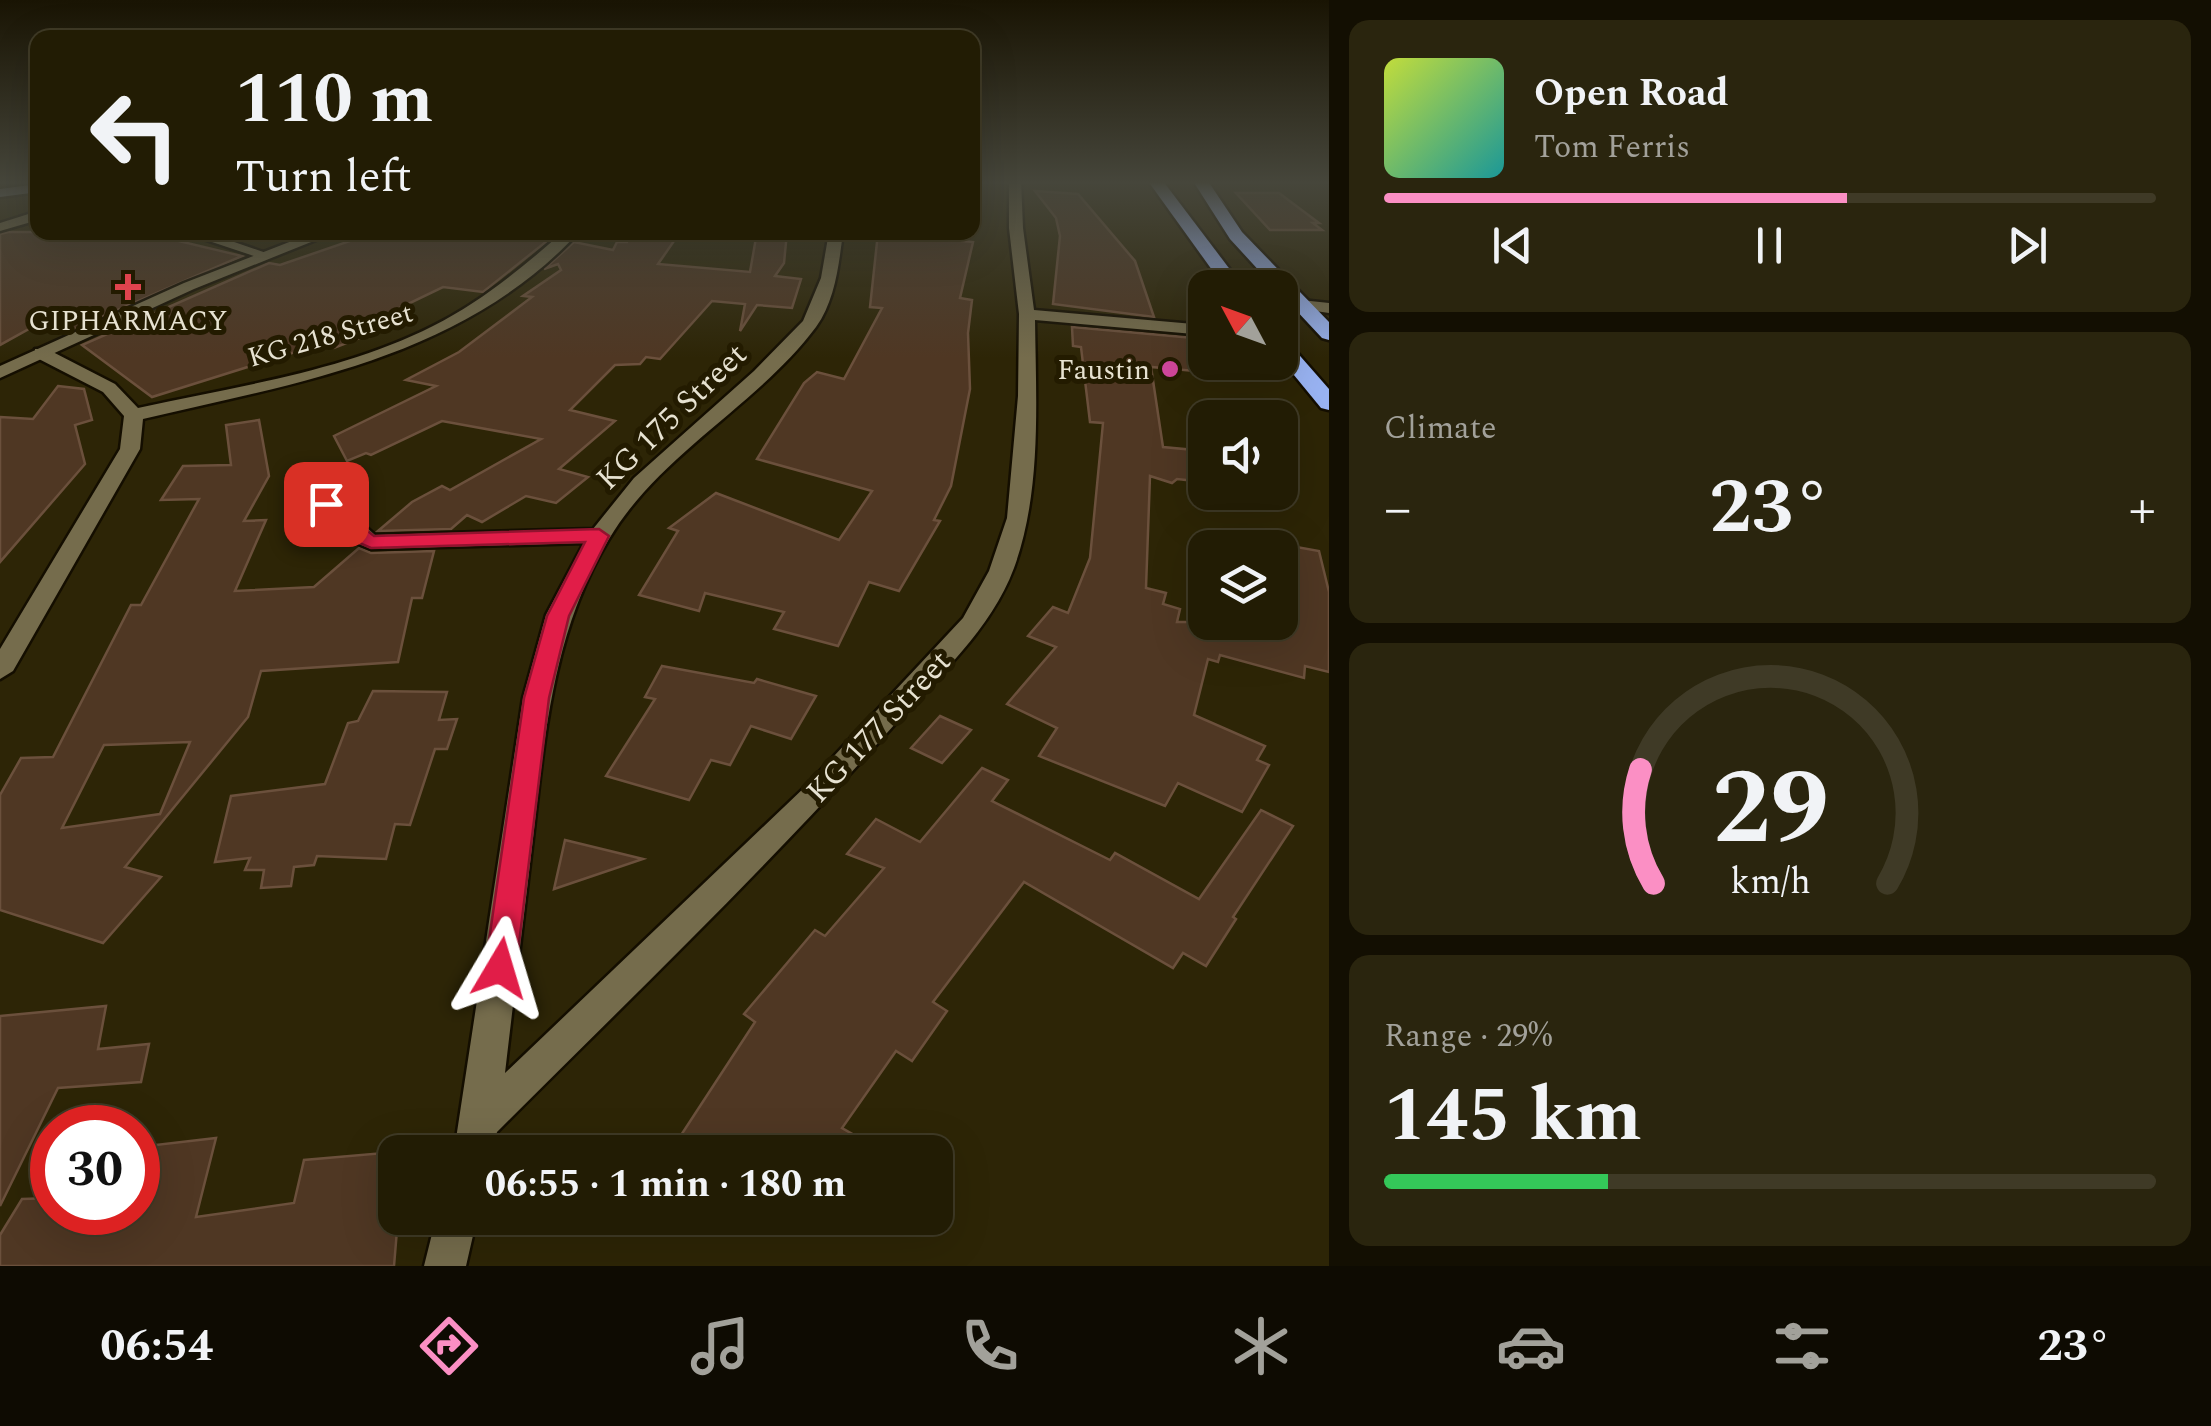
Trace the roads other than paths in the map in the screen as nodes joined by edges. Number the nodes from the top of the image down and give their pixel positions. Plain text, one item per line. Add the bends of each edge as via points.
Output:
1 (215, 240) edge
2 (307, 240) edge
3 (562, 240) edge
4 (835, 240) edge
5 (1018, 240) edge
6 (1199, 240) edge
7 (1240, 240) edge
8 (265, 255) junction
9 (1221, 270) edge
10 (1301, 305) junction
11 (1328, 308) edge
12 (1027, 314) junction
13 (1188, 328) edge
14 (1328, 334) edge
15 (41, 352) junction
16 (1298, 367) edge
17 (0, 373) edge
18 (1328, 403) edge
19 (134, 415) junction
20 (326, 504) dead end
21 (599, 536) junction
22 (0, 671) edge
23 (480, 1123) junction
24 (477, 1135) edge
25 (453, 1235) edge
26 (446, 1266) edge

1 - 8 street
2 - 8 street
3 - 19 street, KG 218 Street via 486,302 405,345
4 - 21 street, KG 175 Street via 830,278 810,323 641,482
5 - 12 street, KG 177 Street
6 - 9 highway
7 - 10 highway
8 - 15 street
10 - 11 street
10 - 14 highway
12 - 13 street
12 - 23 street, KG 177 Street via 1018,518 1002,571 973,622 816,794
15 - 17 street
15 - 19 street via 109,388
16 - 18 highway
19 - 22 street via 130,450
20 - 21 street via 371,542
21 - 23 street, KG 175 Street via 558,616 536,698
23 - 24 street
25 - 26 street

